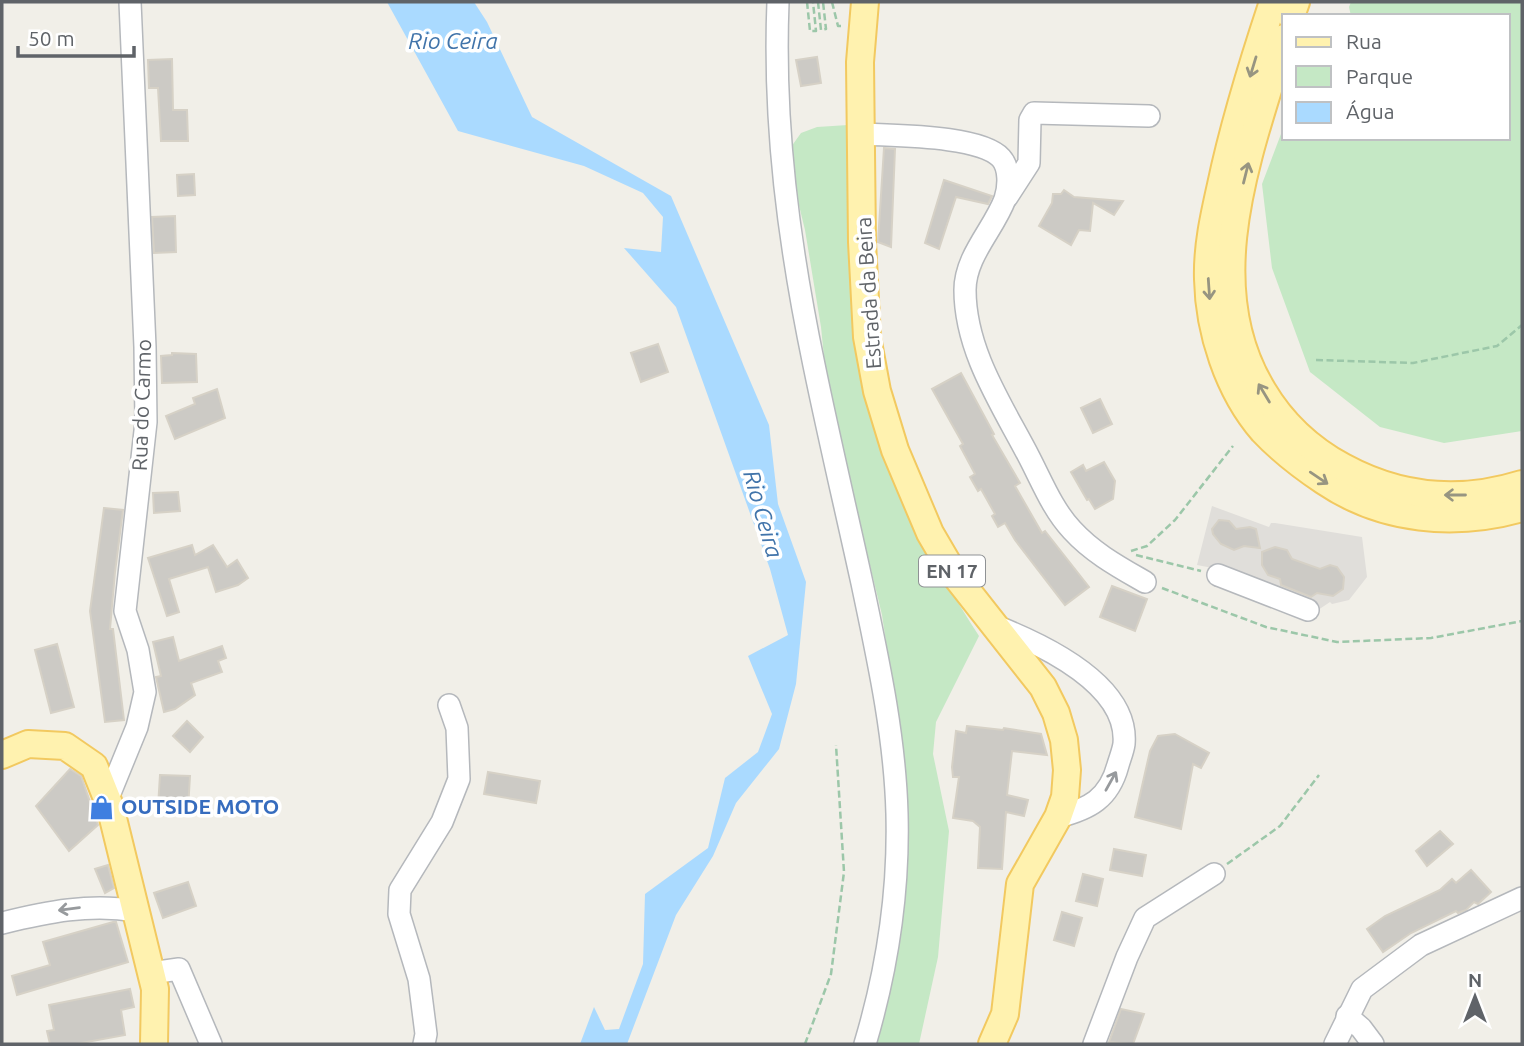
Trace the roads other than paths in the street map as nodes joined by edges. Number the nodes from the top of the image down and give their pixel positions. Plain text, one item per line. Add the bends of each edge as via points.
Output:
1 (130, 2) edge
2 (778, 2) edge
3 (848, 2) edge
4 (865, 2) edge
5 (1273, 2) edge
6 (1282, 45) edge
7 (860, 62) junction
8 (1149, 116) dead end
9 (862, 134) junction
10 (1005, 198) junction
11 (1522, 484) edge
12 (1522, 508) edge
13 (1218, 575) road end
14 (1145, 582) road end
15 (1308, 610) dead end
16 (998, 628) junction
17 (449, 705) dead end
18 (2, 755) edge
19 (107, 798) junction
20 (1058, 817) junction
21 (1214, 874) road end
22 (1522, 898) edge
23 (136, 911) junction
24 (2, 923) edge
25 (151, 973) junction
26 (1346, 1019) junction
27 (154, 1044) edge
28 (211, 1044) edge
29 (424, 1044) edge
30 (866, 1044) edge
31 (992, 1044) edge
32 (1094, 1044) edge
33 (1335, 1044) edge
34 (1373, 1044) edge

1 - 19 street, Rua do Carmo via 146,422 125,611 145,692 137,727
2 - 30 street via 780,148 792,244 879,666 895,783 892,910
3 - 7 main road, Estrada da Beira / EN 17
4 - 7 main road, Estrada da Beira / EN 17
5 -> 12 main road via 1230,144 1209,254 1210,303 1233,383 1247,410 1281,448 1359,500 1385,510 1440,519
11 -> 6 main road via 1488,493 1445,495 1376,483 1335,463 1299,436 1271,405 1250,369 1230,290 1232,243 1257,127
7 - 9 main road, Estrada da Beira / EN 17
8 - 10 street via 1034,113 1029,163
9 - 10 street via 943,139 989,150 1002,158 1007,169
9 - 16 main road, Estrada da Beira / EN 17 via 862,243 877,391 895,450 930,533 954,574
10 - 14 street via 967,274 965,303 975,349 1070,529 1100,556
13 - 15 street
16 - 20 main road, Estrada da Beira / EN 17 via 1043,687 1056,713 1067,770
20 -> 16 street via 1082,811 1101,799 1115,776 1124,743 1119,714 1107,692 1068,663 1035,642
17 - 29 street via 457,728 459,779 442,822 400,890 400,914 419,979
18 - 19 main road via 27,744 65,746 93,766
19 - 23 main road
20 - 31 main road, Estrada da Beira / EN 17 via 1020,884 1005,1014
21 - 32 street via 1145,918
22 - 26 street via 1421,946 1362,989
23 -> 24 street via 68,909
23 - 25 main road
25 - 27 main road
25 - 28 street via 179,969
26 - 33 street
26 - 34 street via 1361,1028

